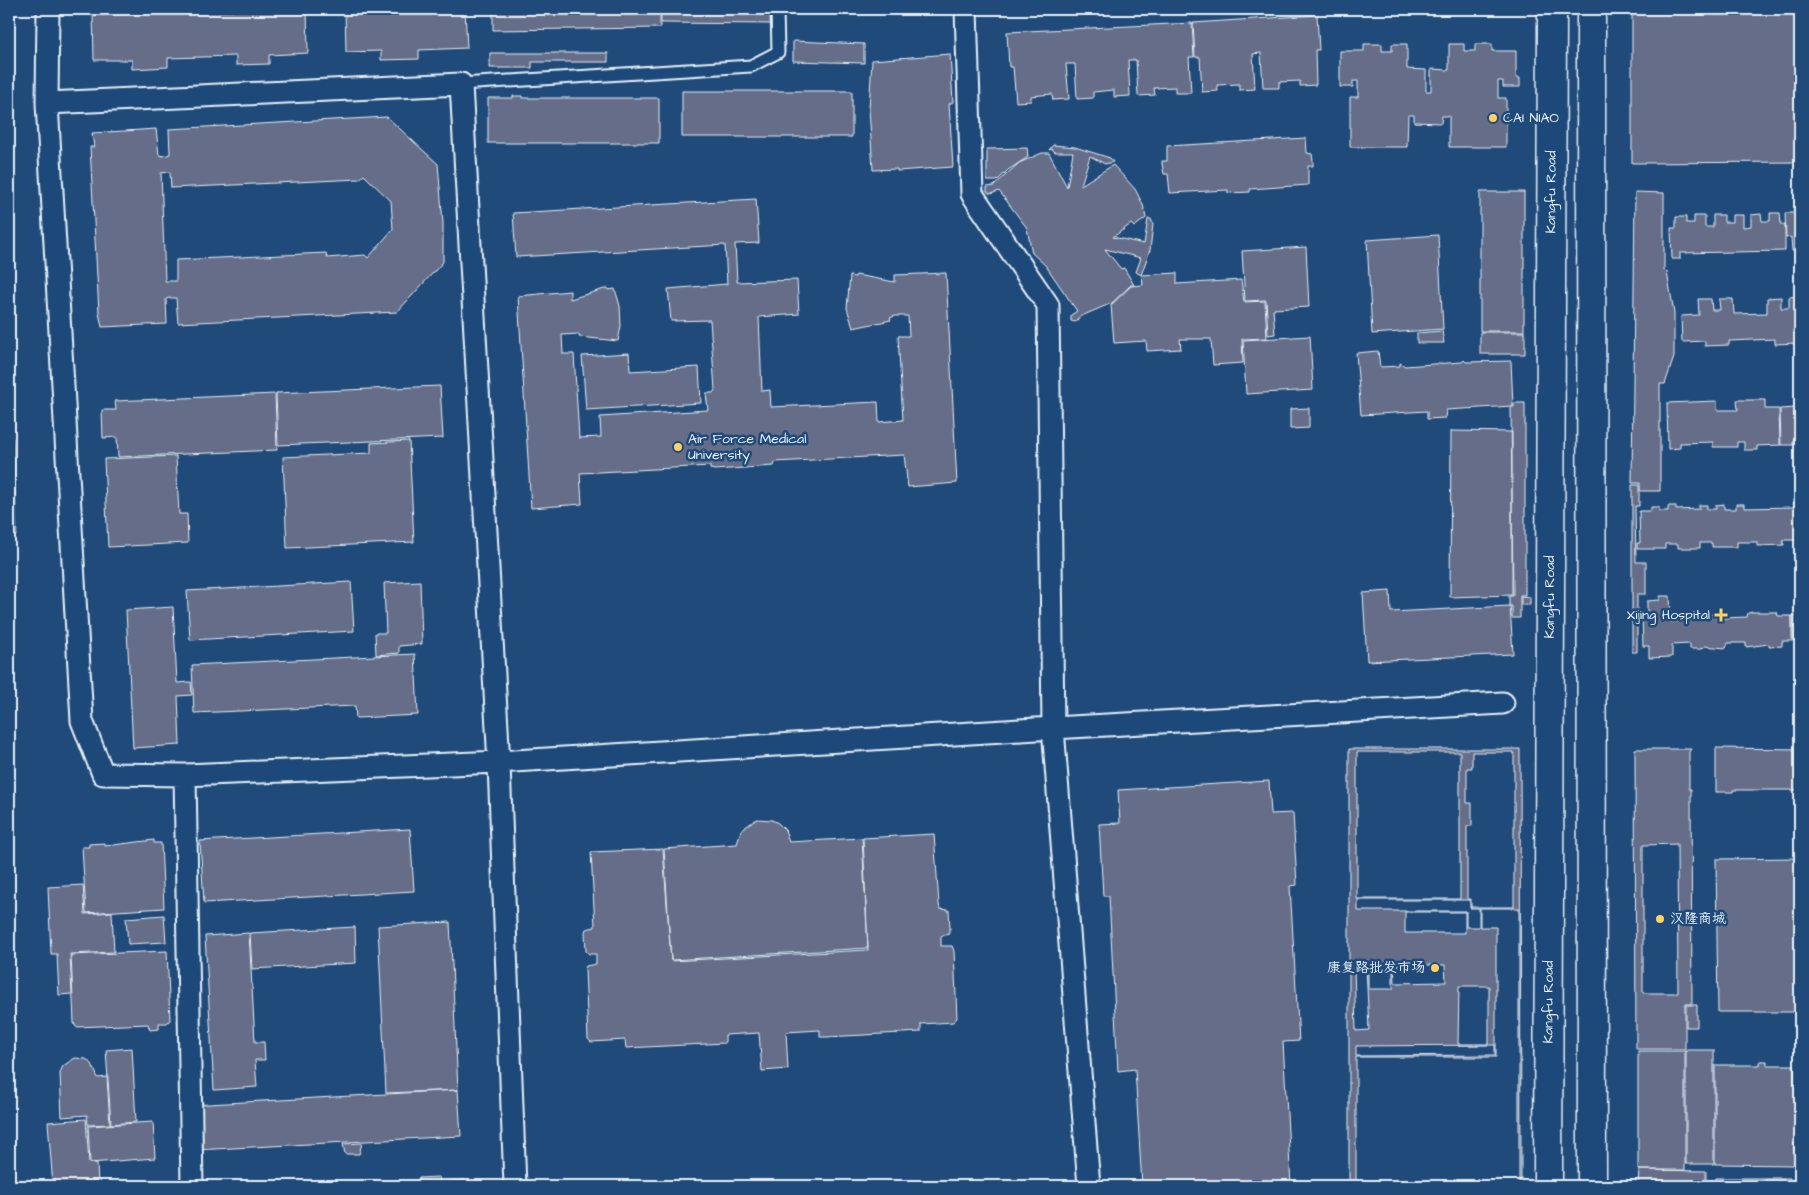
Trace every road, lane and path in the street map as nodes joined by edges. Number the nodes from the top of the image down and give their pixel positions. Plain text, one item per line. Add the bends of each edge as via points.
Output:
1 (48, 9) edge
2 (778, 9) edge
3 (966, 9) edge
4 (1552, 9) edge
5 (1591, 9) edge
6 (461, 84) junction
7 (46, 103) junction
8 (1503, 704) dead end
9 (1053, 728) junction
10 (498, 762) junction
11 (185, 775) junction
12 (192, 1186) edge
13 (515, 1186) edge
14 (1089, 1186) edge
15 (1548, 1186) edge
16 (1592, 1186) edge

1 - 7 street
2 - 6 lane via 778,52 751,66
3 - 9 street via 972,194 1048,305
4 - 15 main road, Kangfu Road
5 - 16 main road
6 - 7 street
6 - 10 street
7 - 11 street via 82,720 103,774
8 - 9 street
9 - 10 street
9 - 14 street
10 - 11 street
10 - 13 street
11 - 12 street

